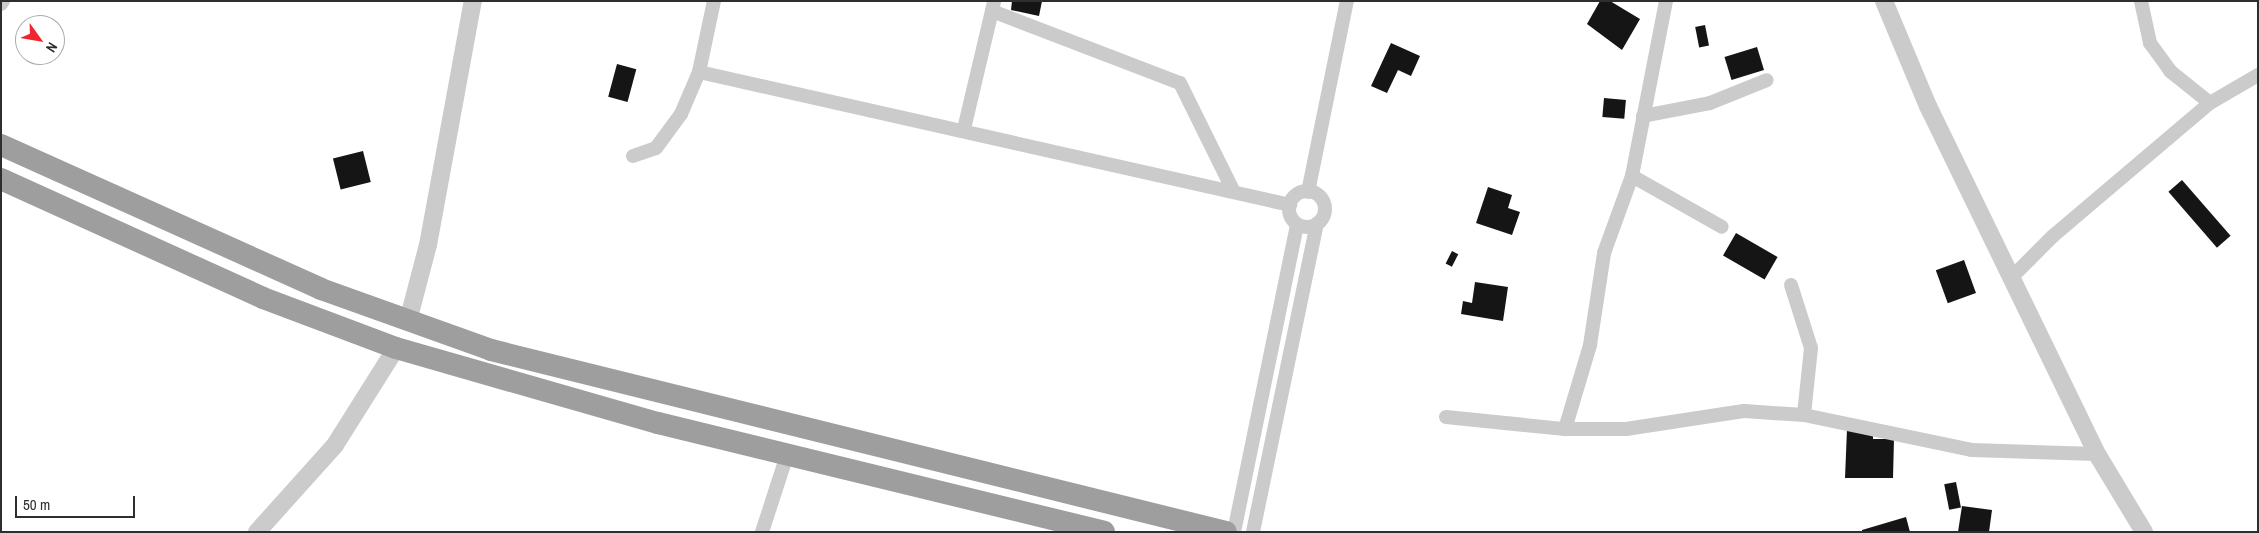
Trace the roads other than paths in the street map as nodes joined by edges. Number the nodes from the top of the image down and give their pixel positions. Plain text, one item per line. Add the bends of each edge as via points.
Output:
1 (473, 1) edge
2 (714, 1) edge
3 (1347, 1) edge
4 (1666, 1) edge
5 (1884, 1) edge
6 (2141, 1) edge
7 (993, 6) edge
8 (699, 72) junction
9 (2258, 75) edge
10 (1767, 80) dead end
11 (2210, 103) junction
12 (1643, 116) junction
13 (964, 129) junction
14 (1, 145) edge
15 (633, 156) dead end
16 (1632, 176) junction
17 (1, 179) edge
18 (1232, 188) junction
19 (1308, 192) junction
20 (1290, 205) junction
21 (1297, 224) junction
22 (1317, 224) junction
23 (1722, 227) dead end
24 (2011, 278) junction
25 (1791, 285) dead end
26 (408, 321) junction
27 (396, 348) junction
28 (1446, 416) dead end
29 (1804, 416) junction
30 (1565, 429) junction
31 (2097, 454) junction
32 (787, 455) junction
33 (257, 532) edge
34 (762, 532) edge
35 (1104, 532) edge
36 (1226, 532) edge
37 (1234, 532) edge
38 (1253, 532) edge
39 (2144, 532) edge

1 - 26 street via 428,245
2 - 8 street
3 - 19 street
4 - 12 street
5 - 24 street via 1928,106
6 - 11 street via 2150,43 2170,71
7 - 13 street
7 - 18 street via 1180,83
8 - 13 street
8 - 15 street via 669,134 656,148
9 - 11 street
10 - 12 street via 1710,103
11 - 24 street via 2053,236
12 - 16 street
13 - 18 street
14 - 26 highway via 210,241
16 - 23 street
16 - 30 street via 1604,253 1590,345
17 - 27 highway via 263,298
18 - 20 street
19 - 20 street via 1296,195
19 - 22 street via 1324,204
20 - 21 street
21 - 22 street
21 - 37 street
22 - 38 street
24 - 31 street
25 - 29 street via 1810,348
26 - 36 highway via 491,350 623,386
27 - 32 highway via 513,384
27 - 33 street via 335,445
28 - 30 street
29 - 30 street via 1744,411 1626,430
29 - 31 street via 1971,450
31 - 39 street
32 - 34 street
32 - 35 highway

